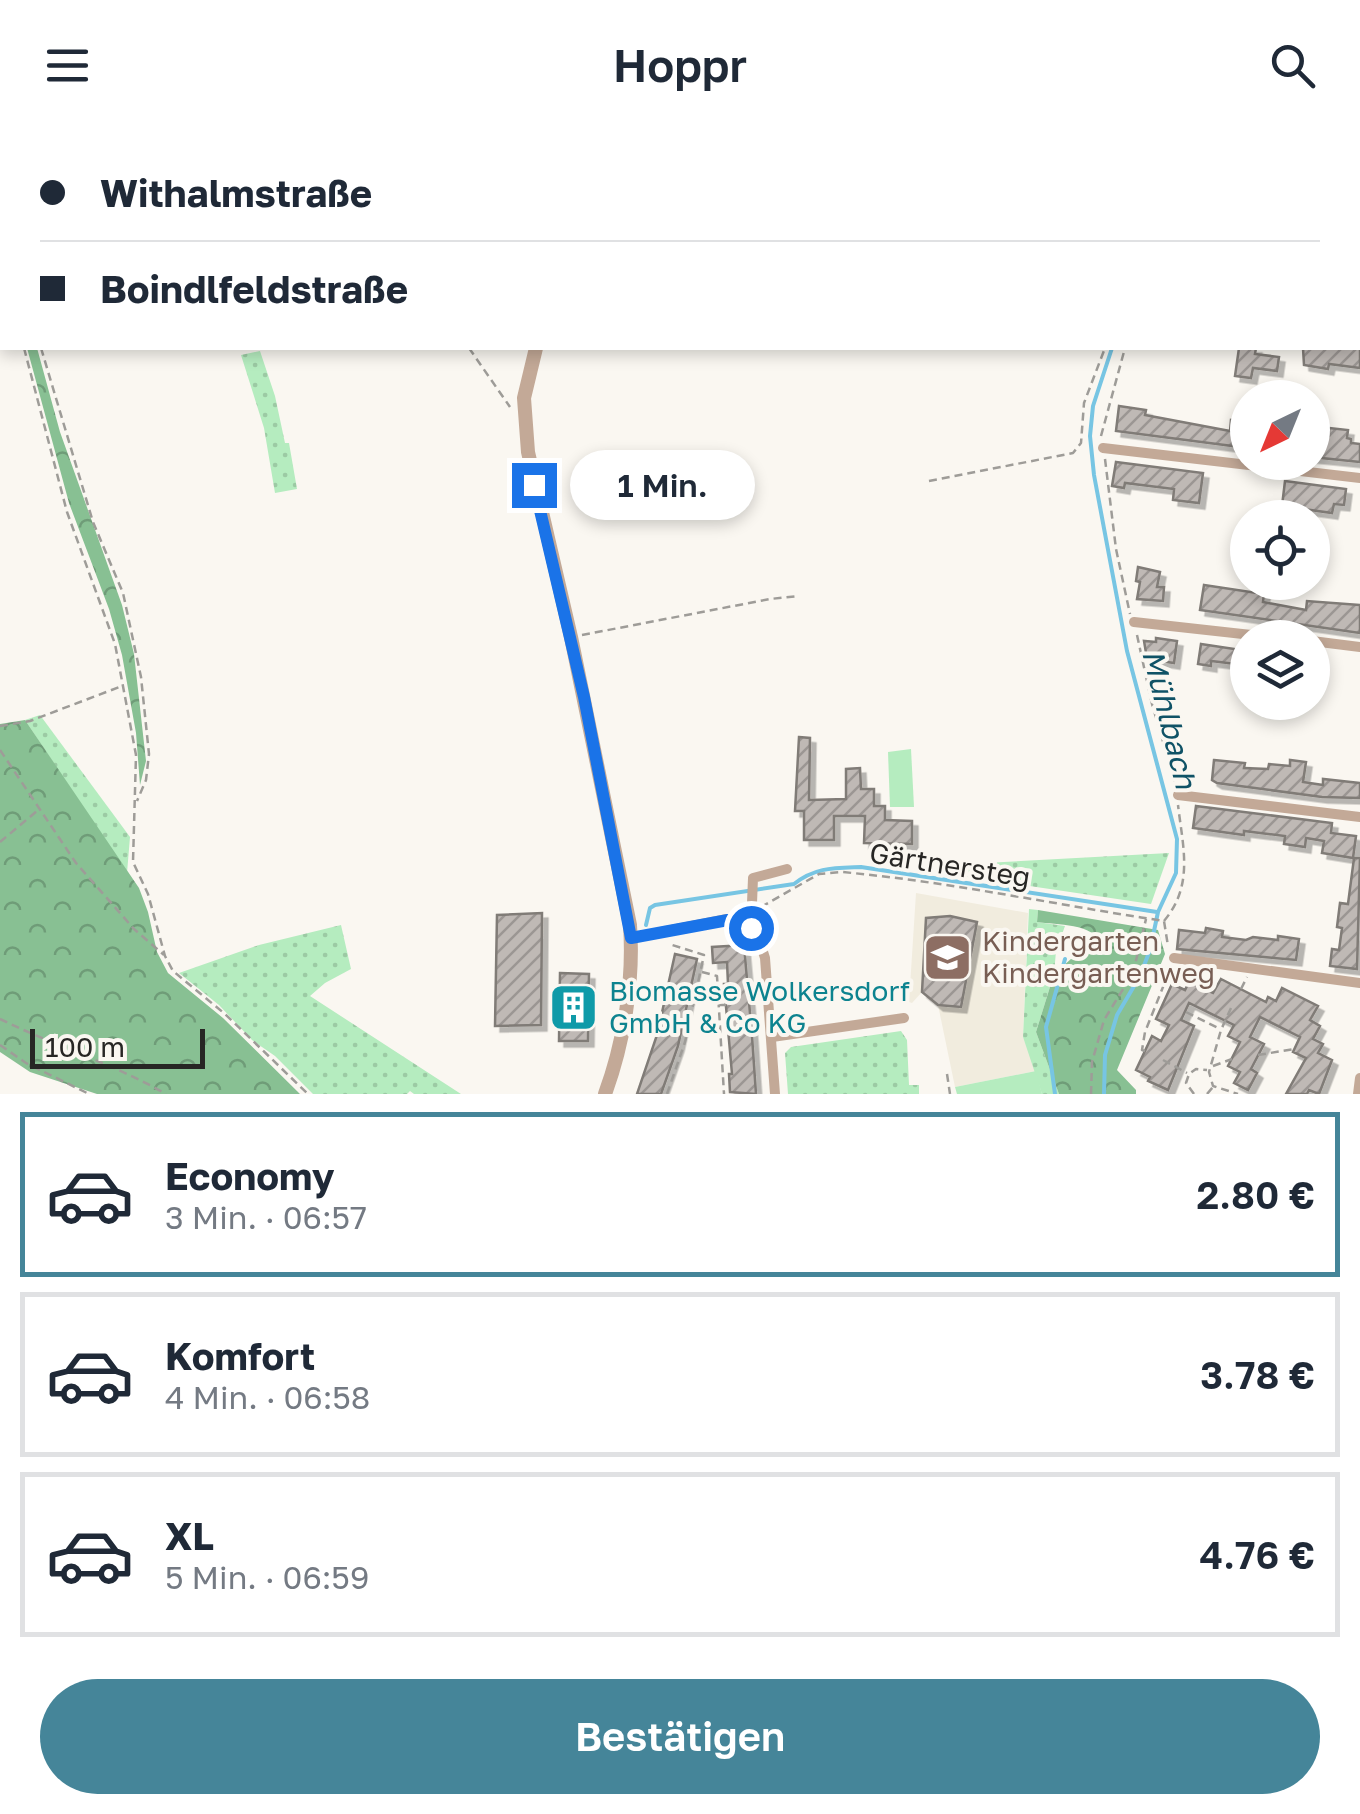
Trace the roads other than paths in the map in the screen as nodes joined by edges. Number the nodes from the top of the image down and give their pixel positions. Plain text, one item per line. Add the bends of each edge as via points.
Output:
1 (535, 350) edge
2 (1103, 448) road end
3 (1360, 478) edge
4 (1134, 622) road end
5 (1230, 633) edge
6 (1330, 644) edge
7 (1360, 647) edge
8 (1178, 795) road end
9 (1360, 817) edge
10 (790, 874) road end
11 (751, 928) junction
12 (631, 938) junction
13 (1174, 958) road end
14 (1360, 983) edge
15 (904, 1018) dead end
16 (772, 1036) junction
17 (1360, 1078) edge
18 (605, 1094) edge
19 (775, 1094) edge
20 (1358, 1094) edge

1 - 12 street via 524,416 534,485
2 - 3 street
4 - 5 street
6 - 7 street
8 - 9 street
10 - 11 street via 752,878
11 - 12 street via 728,920
11 - 16 street via 762,944
12 - 18 street via 626,1010
13 - 14 street
15 - 16 street
16 - 19 street
17 - 20 street

